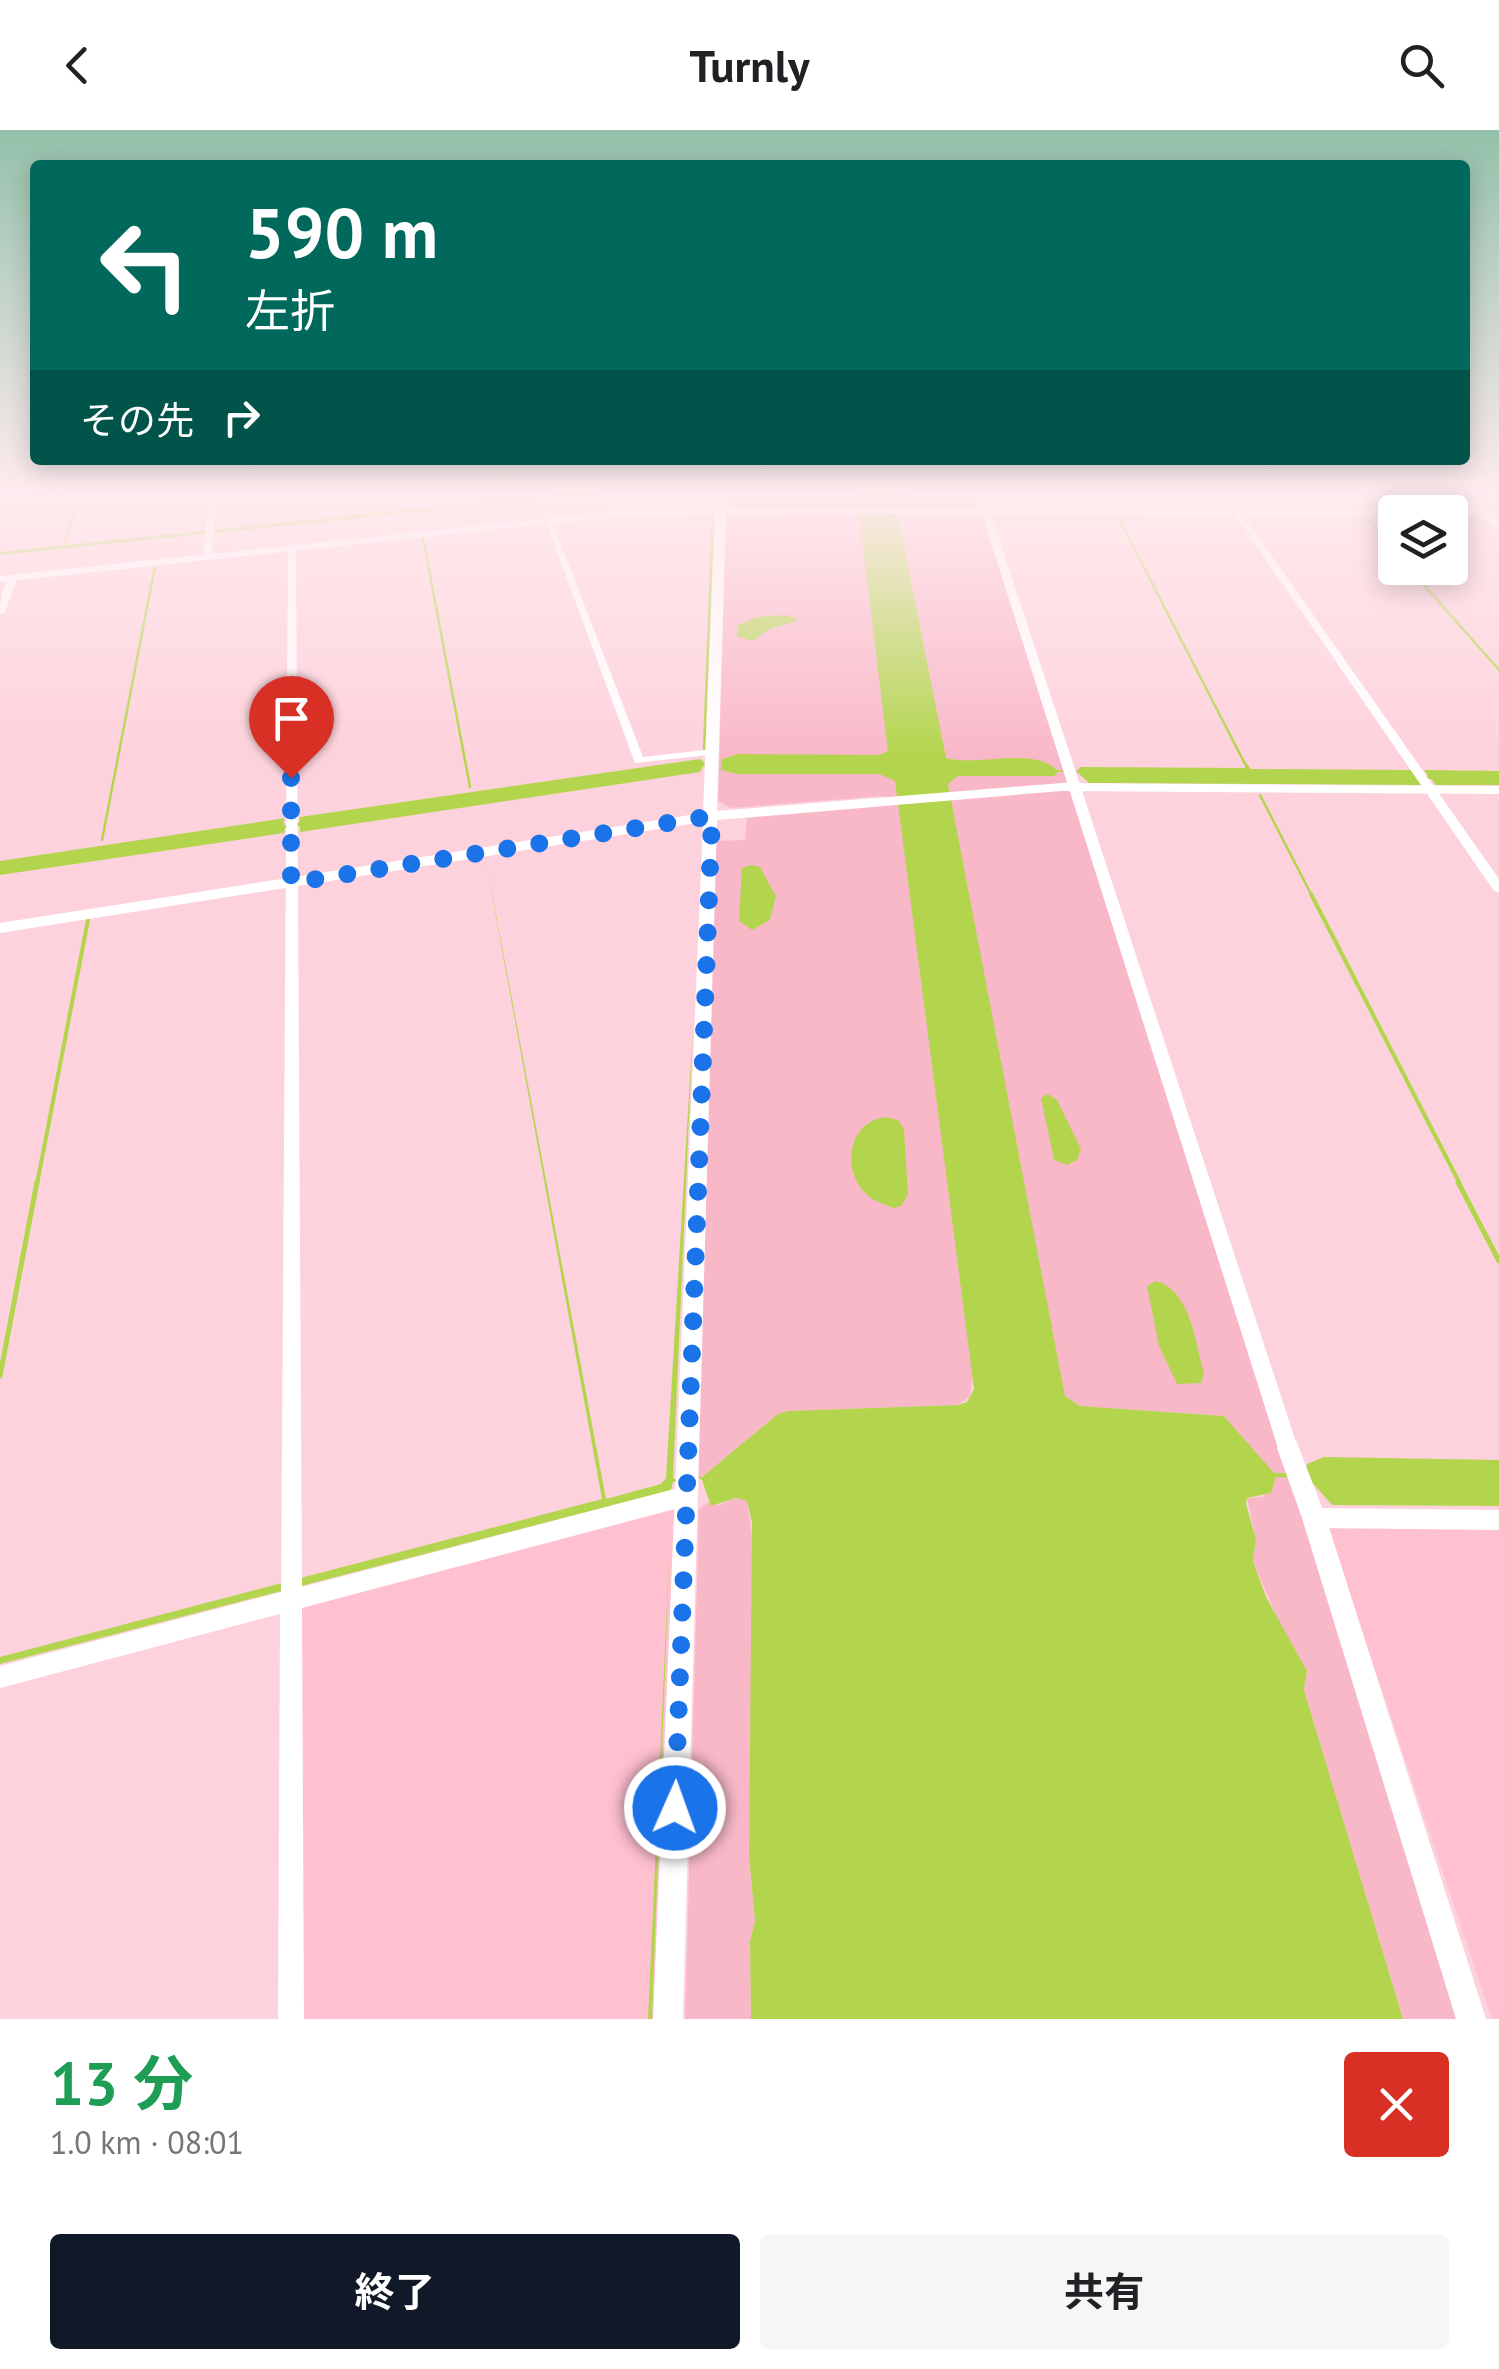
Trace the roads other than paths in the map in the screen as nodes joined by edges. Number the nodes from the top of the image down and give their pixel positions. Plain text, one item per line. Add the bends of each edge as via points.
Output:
1 (13, 579) edge
2 (292, 579) edge
3 (570, 579) edge
4 (719, 579) edge
5 (1007, 579) edge
6 (1284, 579) edge
7 (0, 612) edge
8 (713, 752) junction
9 (1072, 777) junction
10 (1426, 781) junction
11 (1499, 790) edge
12 (712, 816) junction
13 (291, 883) junction
14 (1499, 888) edge
15 (0, 928) edge
16 (1292, 1456) joint
17 (686, 1496) junction
18 (1309, 1505) junction
19 (1499, 1520) edge
20 (291, 1589) junction
21 (0, 1677) edge
22 (292, 2019) edge
23 (668, 2019) edge
24 (1471, 2019) edge

1 - 7 street
2 - 13 street
3 - 8 street via 639,761
4 - 8 street
5 - 9 street
6 - 10 street
8 - 12 street
9 - 10 street
9 - 12 street via 964,796
9 - 16 street
10 - 11 street
10 - 14 street
12 - 13 street
12 - 17 street
13 - 15 street
13 - 20 street
16 - 18 street
17 - 20 street
17 - 23 street
18 - 19 street
18 - 24 street
20 - 21 street
20 - 22 street

